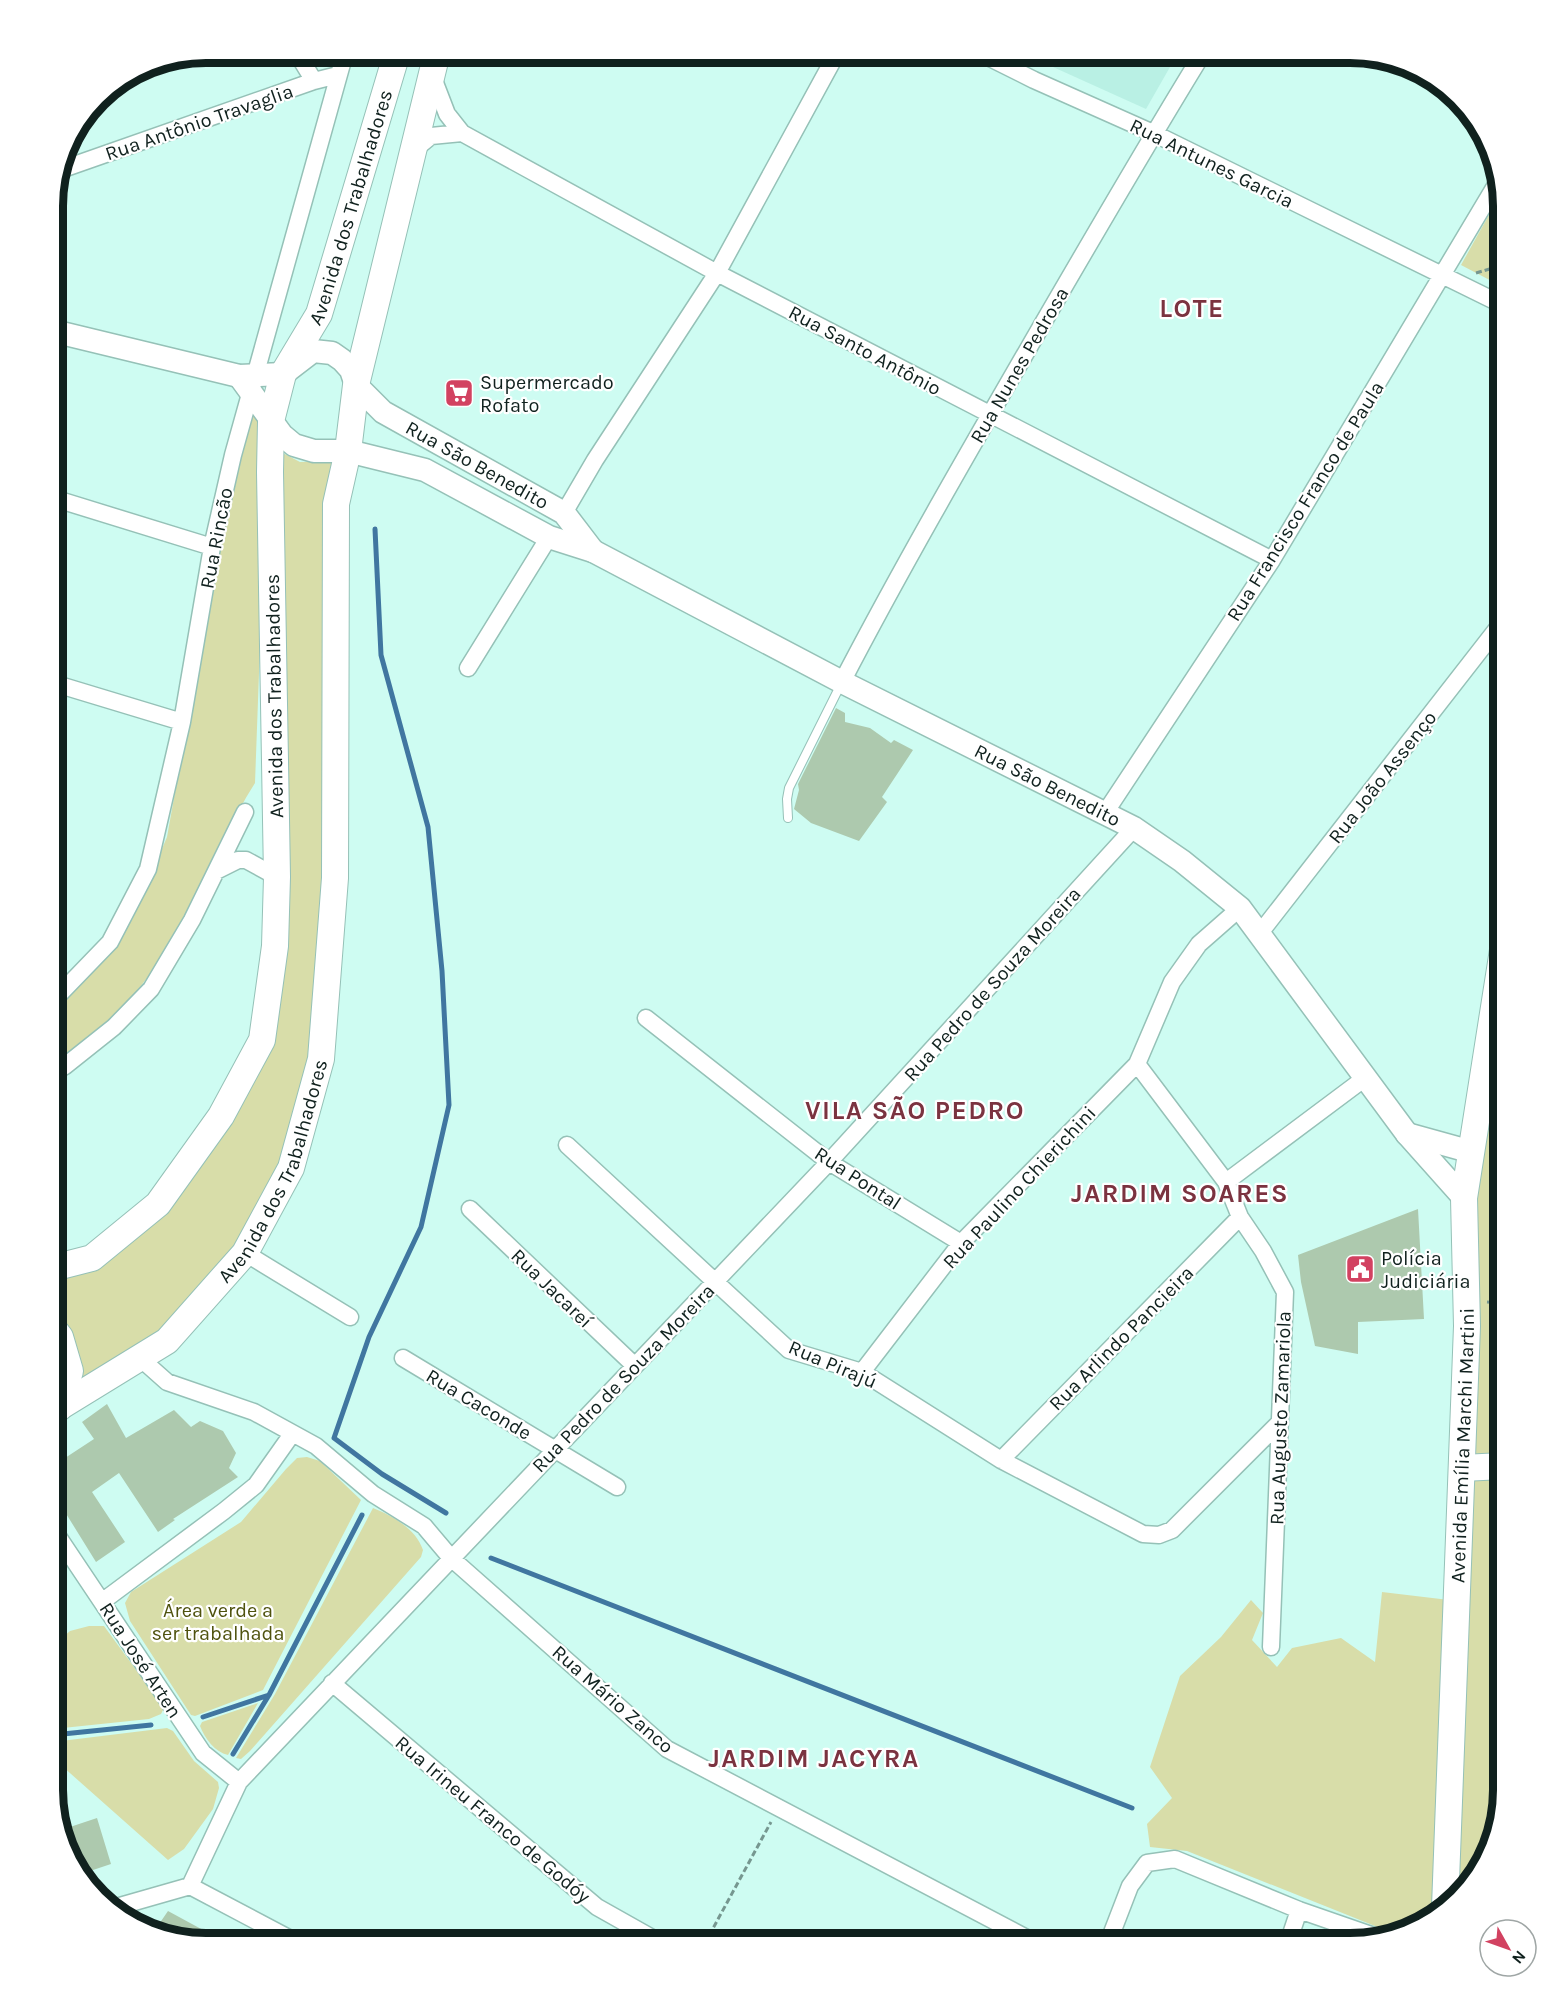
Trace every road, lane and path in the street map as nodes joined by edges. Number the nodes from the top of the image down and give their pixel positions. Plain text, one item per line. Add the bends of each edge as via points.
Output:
1 (303, 63) edge
2 (342, 63) edge
3 (394, 63) edge
4 (832, 63) edge
5 (1000, 63) edge
6 (1197, 63) edge
7 (435, 64) edge
8 (339, 75) junction
9 (314, 81) junction
10 (462, 133) junction
11 (1154, 133) junction
12 (414, 150) junction
13 (69, 167) edge
14 (1492, 191) edge
15 (717, 273) junction
16 (1444, 275) junction
17 (1493, 300) edge
18 (63, 334) edge
19 (283, 374) junction
20 (248, 381) junction
21 (356, 385) junction
22 (990, 415) junction
23 (271, 421) junction
24 (348, 450) junction
25 (63, 501) edge
26 (564, 513) junction
27 (540, 532) junction
28 (212, 547) junction
29 (593, 551) junction
30 (1272, 560) junction
31 (1493, 634) edge
32 (468, 668) dead end
33 (842, 682) junction
34 (63, 686) edge
35 (182, 722) junction
36 (245, 812) dead end
37 (1105, 813) junction
38 (788, 818) dead end
39 (1134, 828) junction
40 (216, 871) junction
41 (277, 877) junction
42 (1240, 908) junction
43 (1260, 933) junction
44 (63, 990) edge
45 (1493, 1015) edge
46 (646, 1018) dead end
47 (1137, 1064) junction
48 (63, 1067) edge
49 (1365, 1078) junction
50 (1407, 1134) junction
51 (567, 1145) dead end
52 (1472, 1152) junction
53 (829, 1162) junction
54 (1226, 1182) junction
55 (1464, 1198) junction
56 (470, 1209) dead end
57 (1240, 1217) junction
58 (962, 1243) junction
59 (245, 1252) junction
60 (63, 1265) edge
61 (716, 1281) junction
62 (351, 1317) dead end
63 (63, 1347) edge
64 (140, 1358) junction
65 (403, 1358) dead end
66 (635, 1366) junction
67 (862, 1372) junction
68 (63, 1390) edge
69 (63, 1406) edge
70 (1280, 1422) junction
71 (292, 1434) junction
72 (555, 1449) junction
73 (1001, 1460) junction
74 (1493, 1466) edge
75 (1462, 1468) junction
76 (617, 1487) dead end
77 (63, 1544) edge
78 (451, 1558) junction
79 (103, 1601) junction
80 (1271, 1647) dead end
81 (332, 1683) junction
82 (239, 1782) junction
83 (779, 1807) junction
84 (190, 1886) junction
85 (1445, 1897) edge
86 (122, 1905) edge
87 (1299, 1910) junction
88 (1363, 1932) edge
89 (278, 1933) edge
90 (642, 1933) edge
91 (711, 1933) edge
92 (1015, 1933) edge
93 (1112, 1933) edge
94 (1292, 1933) edge

1 - 9 street
2 - 8 street, Rua Rincão
3 - 19 main road, Avenida dos Trabalhadores via 319,314
4 - 15 street
5 - 11 street, Rua Antunes Garcia
6 - 11 street, Rua Nunes Pedrosa
7 - 10 street, Rua Santo Antônio via 447,114
7 - 12 main road, Avenida dos Trabalhadores
8 - 9 street, Rua Antônio Travaglia
8 - 20 street, Rua Rincão
9 - 13 street, Rua Antônio Travaglia
10 - 12 street via 431,136
10 - 15 street, Rua Santo Antônio
11 - 16 street, Rua Antunes Garcia
11 - 22 street, Rua Nunes Pedrosa
12 - 21 main road, Avenida dos Trabalhadores
14 - 16 street, Rua Francisco Franco de Paula
15 - 22 street, Rua Santo Antônio
15 - 26 street
16 - 17 street, Rua Antunes Garcia
16 - 30 street, Rua Francisco Franco de Paula
18 - 20 main road
19 - 20 main road
19 - 21 main road via 313,351 332,353 351,370
19 - 23 main road, Avenida dos Trabalhadores
20 - 23 main road
20 - 28 street, Rua Rincão
21 - 24 main road
21 - 26 main road, Rua São Benedito via 383,412
22 - 30 street, Rua Santo Antônio
22 - 33 street, Rua Nunes Pedrosa
23 - 24 main road via 294,445 314,451
23 - 41 main road, Avenida dos Trabalhadores
24 - 27 main road, Rua São Benedito via 425,470
24 - 59 main road, Avenida dos Trabalhadores via 336,504 335,878 321,1059 291,1168
25 - 28 street
26 - 27 main road
26 - 29 main road, Rua São Benedito
27 - 29 main road, Rua São Benedito
27 - 32 street
28 - 35 street, Rua Rincão
29 - 33 main road, Rua São Benedito
30 - 37 street, Rua Francisco Franco de Paula
31 - 43 street, Rua João Assenço
33 - 37 main road, Rua São Benedito
33 - 38 lane via 789,788
34 - 35 street
35 - 44 street, Rua Rincão via 148,869 111,942
36 - 40 street
37 - 39 main road, Rua São Benedito
39 - 42 main road, Rua São Benedito
39 - 53 street, Rua Pedro de Souza Moreira
40 - 41 street via 246,860
40 - 48 street via 151,989 114,1027
41 - 60 main road, Avenida dos Trabalhadores via 274,946 262,1040 221,1116 158,1204 92,1258
42 - 43 main road, Rua São Benedito
42 - 47 street via 1199,944 1172,982
43 - 49 main road, Rua São Benedito
45 - 52 main road, Avenida Emília Marchi Martini
46 - 53 street, Rua Pontal
47 - 54 street, Rua Augusto Zamariola
47 - 58 street, Rua Paulino Chierichini
49 - 50 main road, Rua São Benedito
49 - 54 street
50 - 52 main road
50 - 55 main road, Rua São Benedito
51 - 61 street, Rua Pirajú
52 - 55 main road, Avenida Emília Marchi Martini
53 - 58 street, Rua Pontal
53 - 61 street, Rua Pedro de Souza Moreira
54 - 57 street, Rua Augusto Zamariola
55 - 75 main road, Avenida Emília Marchi Martini via 1467,1326
56 - 66 street, Rua Jacareí
57 - 70 street, Rua Augusto Zamariola via 1285,1292
57 - 73 street, Rua Arlindo Pancieira
58 - 67 street, Rua Paulino Chierichini
59 - 62 street
59 - 64 main road, Avenida dos Trabalhadores via 167,1341
61 - 66 street, Rua Pedro de Souza Moreira
61 - 67 street, Rua Pirajú via 789,1350
63 - 68 main road via 70,1371
64 - 69 main road, Avenida dos Trabalhadores
64 - 71 street, Rua Mário Zanco via 167,1382 254,1412
65 - 72 street, Rua Caconde
66 - 72 street, Rua Pedro de Souza Moreira
67 - 73 street, Rua Pirajú
70 - 73 street, Rua Pirajú via 1172,1530 1159,1535 1143,1534
70 - 80 street, Rua Augusto Zamariola
71 - 78 street, Rua Mário Zanco via 316,1446 373,1494 423,1526
71 - 79 street via 256,1485
72 - 76 street, Rua Caconde
72 - 78 street, Rua Pedro de Souza Moreira
74 - 75 main road
75 - 85 main road, Avenida Emília Marchi Martini
77 - 79 street, Rua José Arten
78 - 81 street, Rua Pedro de Souza Moreira
78 - 83 street, Rua Mário Zanco via 667,1749
79 - 82 street, Rua José Arten via 203,1753
81 - 82 street, Rua Pedro de Souza Moreira
81 - 90 street, Rua Irineu Franco de Godóy via 597,1907
82 - 84 street, Rua Pedro de Souza Moreira
83 - 91 path
83 - 92 street, Rua Mário Zanco
84 - 86 street
84 - 89 street
87 - 88 street
87 - 93 street via 1175,1859 1147,1863 1130,1886
87 - 94 street

